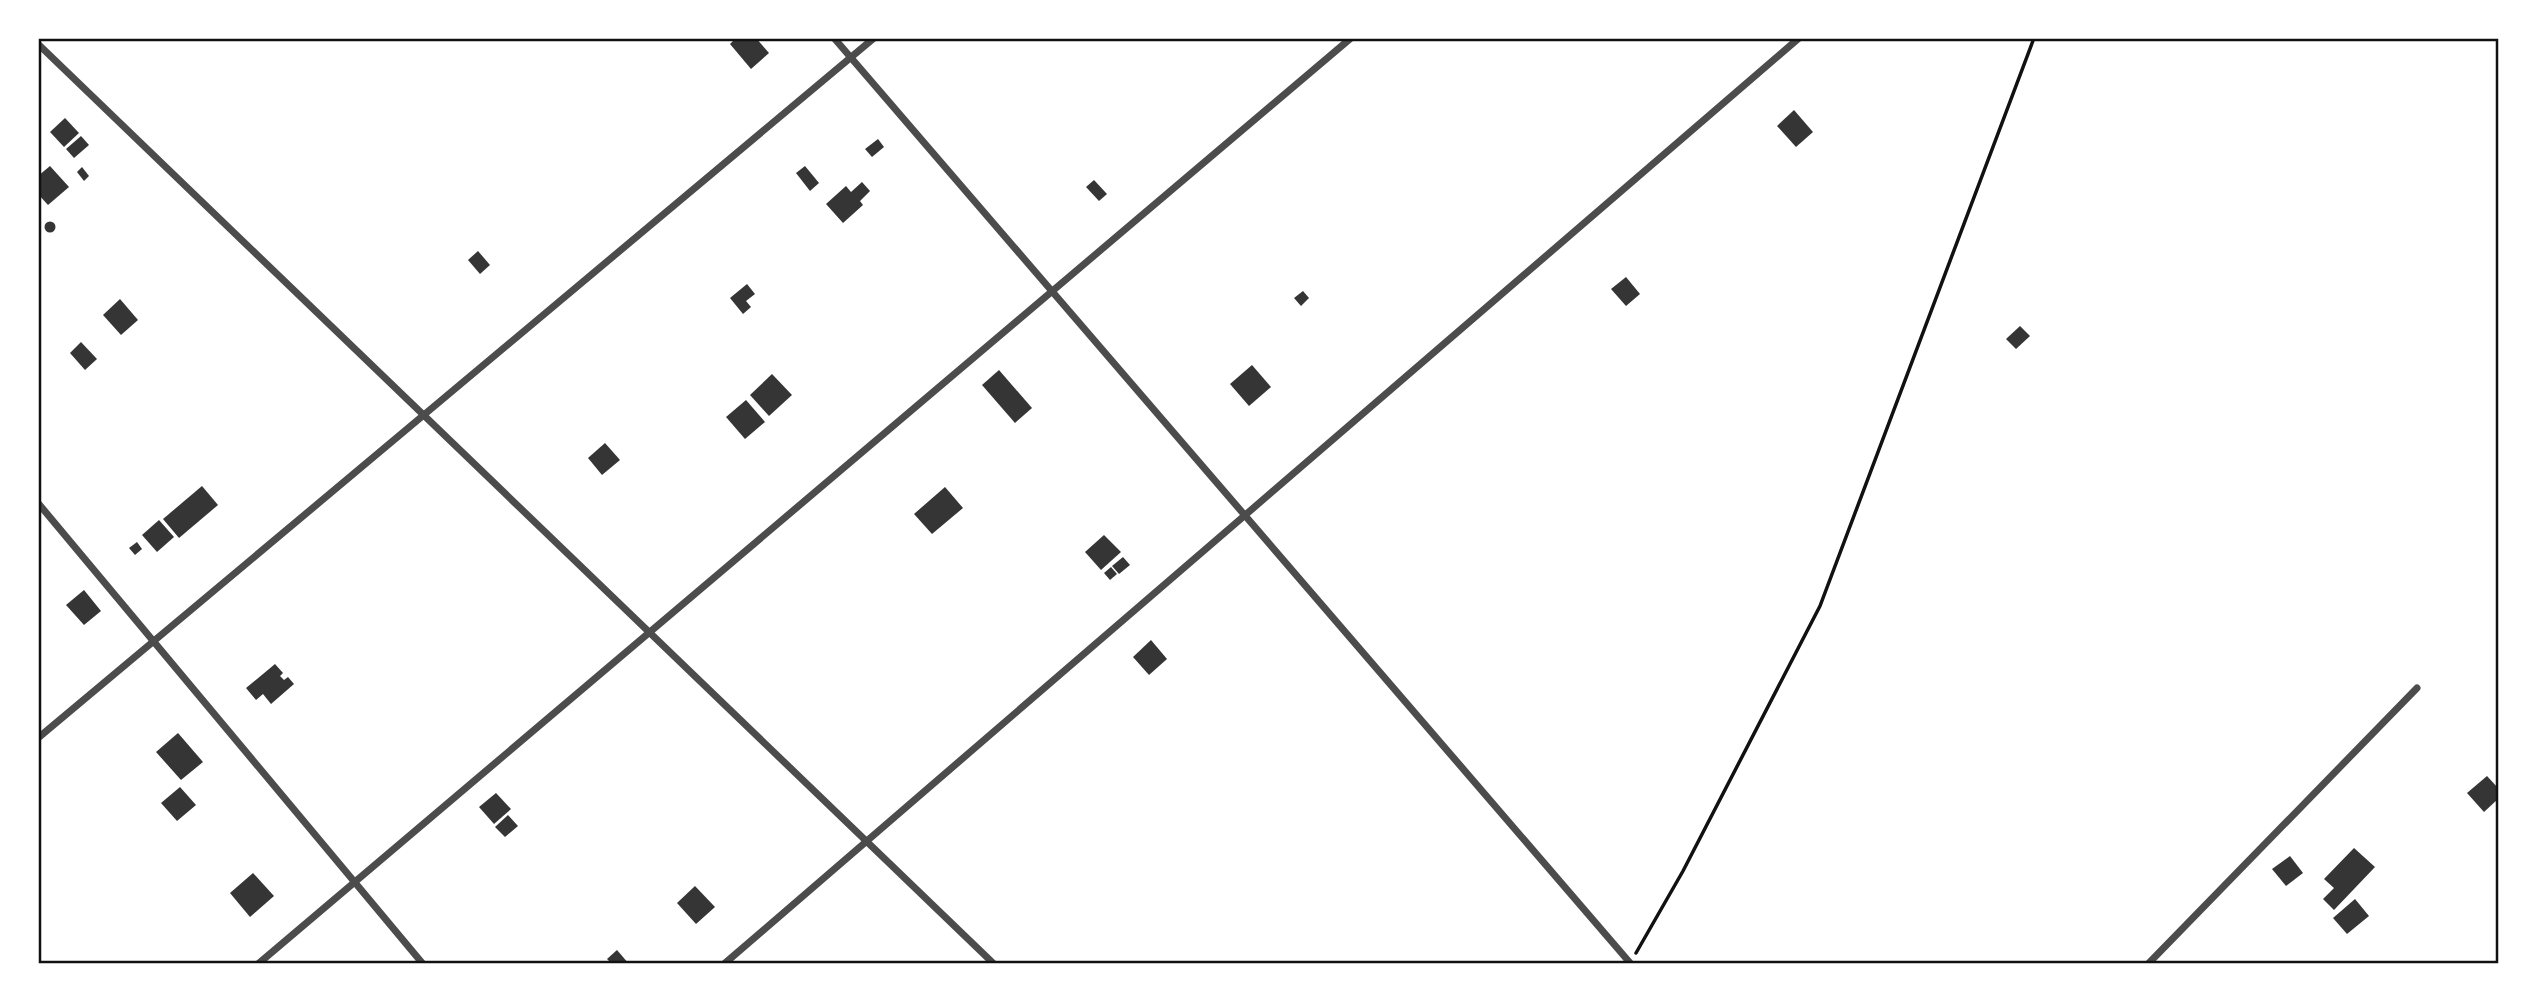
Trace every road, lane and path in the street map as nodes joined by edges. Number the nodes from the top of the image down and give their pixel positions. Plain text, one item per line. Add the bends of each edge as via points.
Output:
1 (834, 38) edge
2 (874, 38) edge
3 (1351, 38) edge
4 (1800, 38) edge
5 (2034, 38) edge
6 (38, 44) edge
7 (851, 58) junction
8 (1052, 292) junction
9 (424, 415) junction
10 (38, 503) edge
11 (47, 513) junction
12 (1245, 515) junction
13 (38, 521) edge
14 (650, 632) junction
15 (154, 641) junction
16 (2417, 688) dead end
17 (38, 738) edge
18 (867, 841) junction
19 (355, 882) junction
20 (1630, 963) edge
21 (258, 964) edge
22 (423, 964) edge
23 (723, 964) edge
24 (995, 964) edge
25 (2148, 964) edge

1 - 7 street
2 - 7 street
3 - 8 street
4 - 12 street
5 - 20 path via 1820,606
6 - 9 street
7 - 8 street
7 - 9 street
8 - 12 street
8 - 14 street
9 - 14 street
9 - 15 street
10 - 11 street
11 - 13 street
11 - 15 street
12 - 18 street
12 - 20 street
14 - 18 street
14 - 19 street
15 - 17 street
15 - 19 street
16 - 25 street
18 - 23 street
18 - 24 street
19 - 21 street
19 - 22 street

